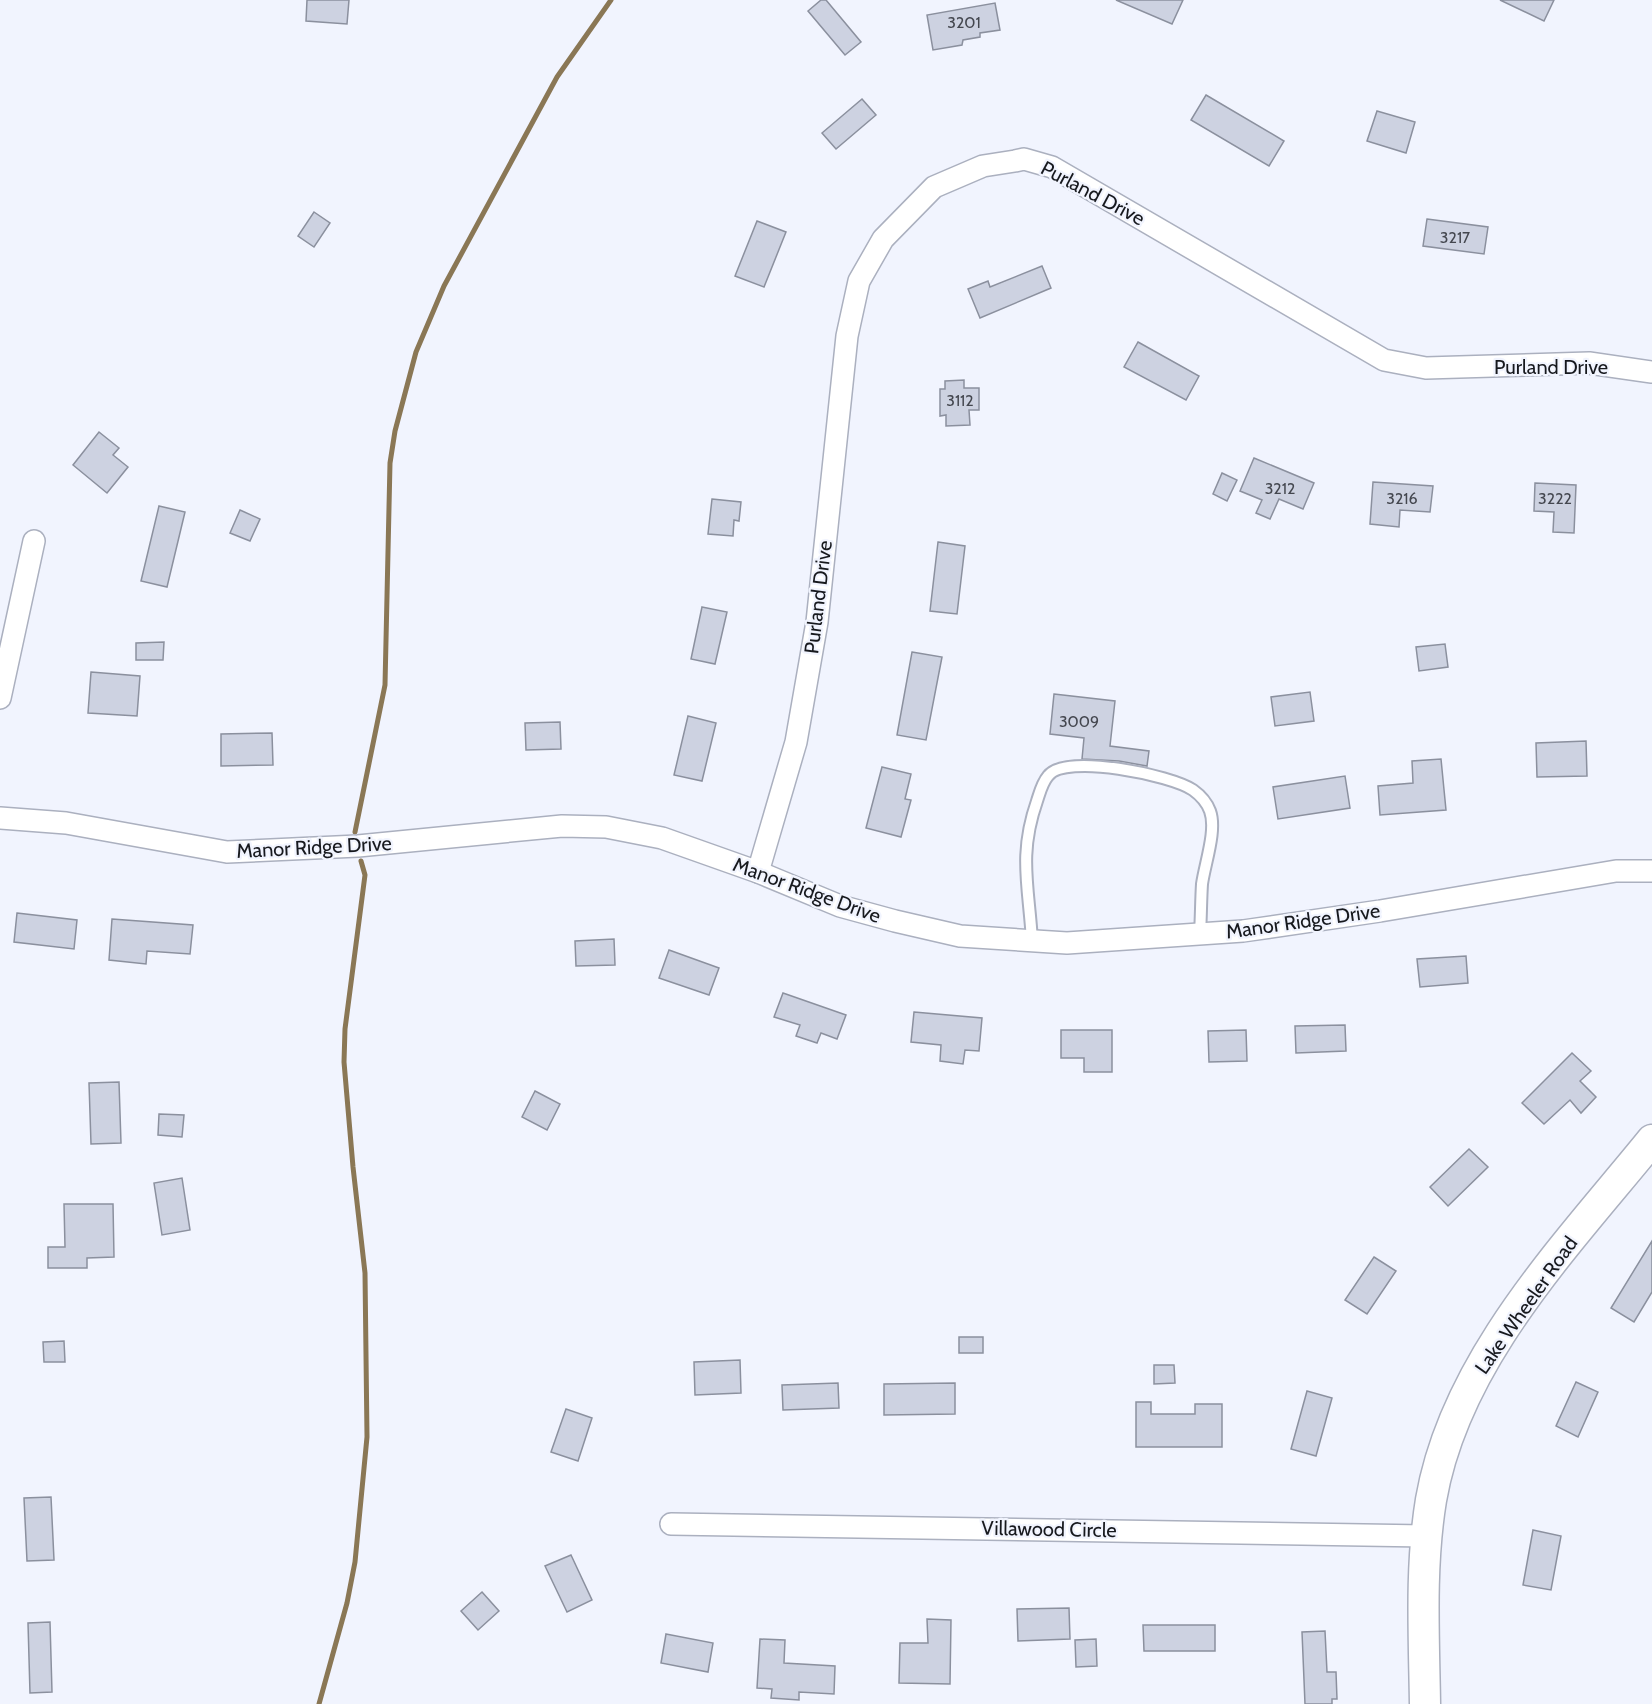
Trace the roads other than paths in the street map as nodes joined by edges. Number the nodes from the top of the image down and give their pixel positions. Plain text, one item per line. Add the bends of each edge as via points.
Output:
1 (1652, 372) edge
2 (34, 541) dead end
3 (0, 698) edge
4 (0, 818) edge
5 (1652, 871) edge
6 (758, 872) junction
7 (1200, 934) junction
8 (1032, 941) junction
9 (1652, 1140) edge
10 (671, 1524) dead end
11 (1426, 1536) junction
12 (1425, 1704) edge

1 - 6 street, Purland Drive via 1589,363 1426,368 1384,360 1052,167 1024,159 982,166 934,187 883,238 859,281 847,336 816,633 796,742
2 - 3 street
4 - 6 street, Manor Ridge Drive via 66,823 227,852 358,846 562,826 606,827 662,838
5 - 7 street, Manor Ridge Drive via 1616,871 1380,911
6 - 8 street, Manor Ridge Drive via 840,906 895,921 960,936
7 - 8 street, Manor Ridge Drive via 1067,943
7 - 8 lane via 1202,884 1212,825 1205,802 1192,790 1137,772 1073,767 1049,773 1031,817 1025,843 1025,878
9 - 11 street, Lake Wheeler Road via 1542,1276 1503,1330 1471,1386 1440,1464
10 - 11 street, Villawood Circle
11 - 12 street, Lake Wheeler Road

